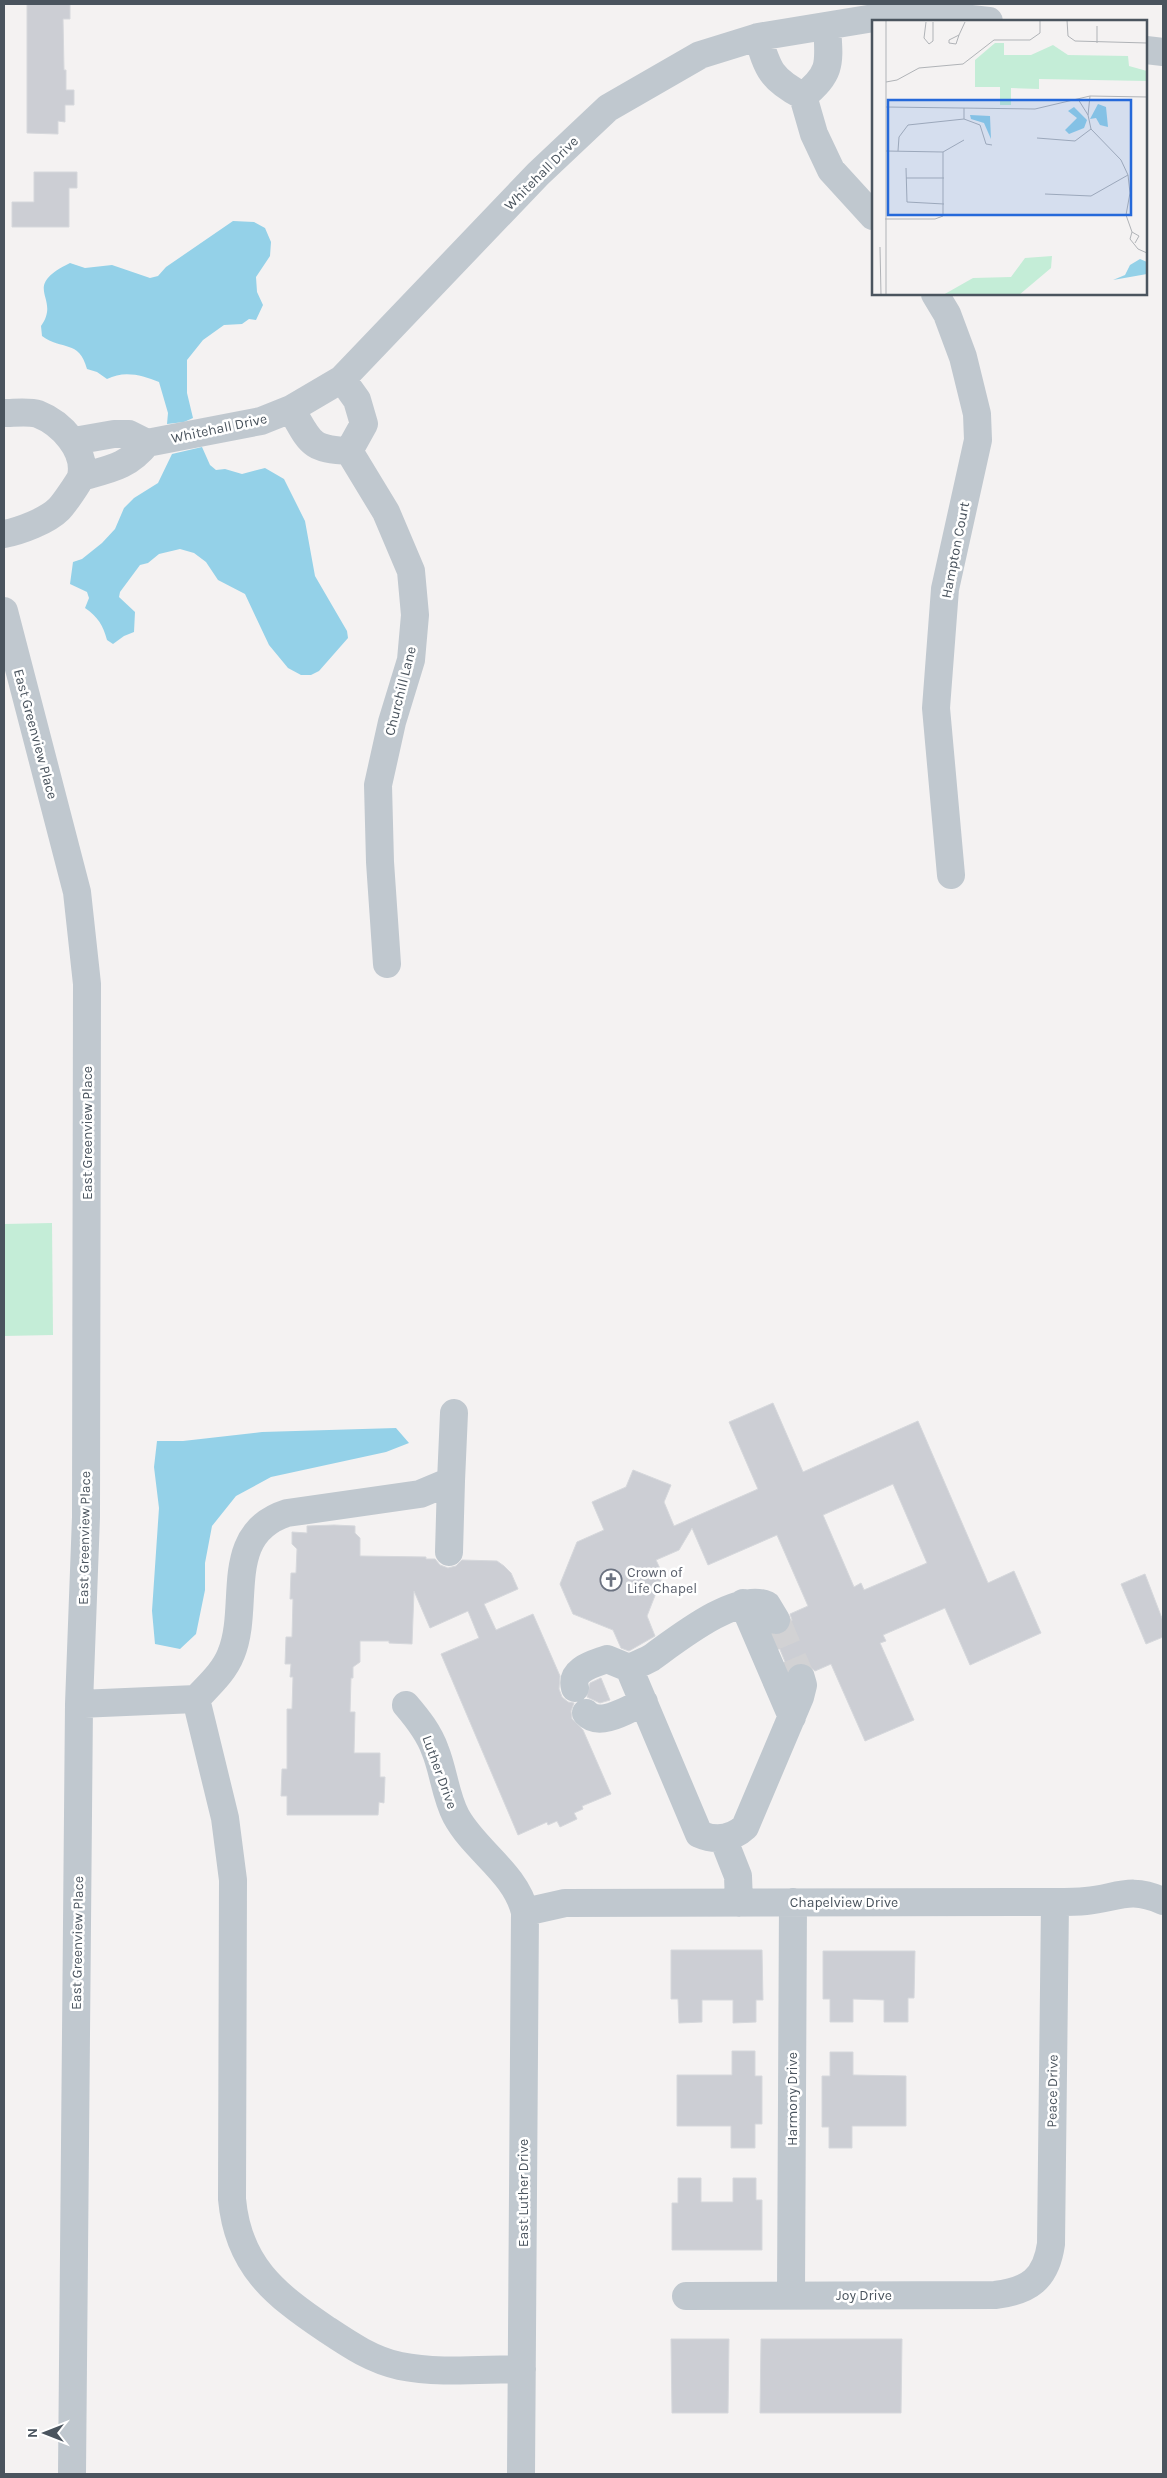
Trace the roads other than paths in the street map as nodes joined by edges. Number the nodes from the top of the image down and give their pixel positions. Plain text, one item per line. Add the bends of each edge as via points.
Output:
1 (980, 20) edge
2 (827, 26) junction
3 (758, 37) junction
4 (1147, 50) edge
5 (1163, 52) edge
6 (803, 96) junction
7 (872, 215) edge
8 (936, 295) edge
9 (342, 379) junction
10 (291, 409) junction
11 (4, 413) edge
12 (74, 441) junction
13 (147, 443) junction
14 (349, 451) junction
15 (81, 477) junction
16 (4, 534) edge
17 (4, 611) edge
18 (951, 875) dead end
19 (388, 964) dead end
20 (454, 1414) dead end
21 (451, 1481) junction
22 (449, 1552) dead end
23 (743, 1604) junction
24 (776, 1620) tunnel mouth
25 (629, 1668) junction
26 (801, 1678) tunnel mouth
27 (575, 1688) dead end
28 (196, 1699) junction
29 (644, 1702) junction
30 (79, 1704) junction
31 (406, 1705) dead end
32 (586, 1713) dead end
33 (792, 1717) junction
34 (723, 1838) junction
35 (1163, 1901) edge
36 (793, 1902) junction
37 (1055, 1902) junction
38 (740, 1903) junction
39 (525, 1912) junction
40 (1038, 2278) joint
41 (791, 2295) junction
42 (686, 2296) dead end
43 (522, 2369) junction
44 (72, 2474) edge
45 (522, 2474) edge

1 - 2 street, Whitehall Drive via 944,16 880,17
2 - 3 street, Whitehall Drive
2 - 6 street via 828,65 820,83
3 - 6 street via 767,68 786,87
3 - 9 street, Whitehall Drive via 700,55 608,108 538,174
4 - 5 street
6 - 7 street via 814,134 831,170
8 - 18 street, Hampton Court via 948,314 963,356 977,414 978,440 945,589 936,708
9 - 10 street, Whitehall Drive
9 - 14 street via 357,400 364,424
10 - 13 street, Whitehall Drive via 260,421
10 - 14 street via 309,440 326,450
11 - 12 street via 38,414 65,431
12 - 13 street via 129,434
12 - 15 street via 80,458
13 - 15 street via 136,458
14 - 19 street, Churchill Lane via 386,512 411,571 415,616 411,660 392,722 378,785
15 - 16 street via 59,509 22,530
17 - 30 street, East Greenview Place via 77,892 87,984 86,1517
20 - 21 street
21 - 22 street
21 - 28 street via 420,1494 287,1512 262,1526 245,1554 232,1653 220,1673
23 - 24 street via 761,1602 771,1610
23 - 25 street via 686,1632 650,1659
23 - 33 street
25 - 27 street via 607,1659 578,1673
25 - 29 street
26 - 33 street via 802,1690
28 - 30 street
28 - 43 street via 225,1818 233,1880 232,2199 237,2231 244,2248 258,2272 280,2296 365,2354 388,2363 420,2368
29 - 32 street via 600,1720 590,1718
29 - 34 street via 699,1834 712,1839
30 - 44 street, East Greenview Place
31 - 39 street, Luther Drive via 435,1750 456,1816 471,1838 515,1887
33 - 34 street via 745,1827
34 - 38 street via 738,1876
35 - 37 street, Chapelview Drive via 1153,1896 1122,1893 1088,1901
36 - 37 street, Chapelview Drive
36 - 38 street, Chapelview Drive
36 - 41 street, Harmony Drive
37 - 40 street, Peace Drive via 1050,2244 1046,2264
38 - 39 street, Chapelview Drive via 565,1903
39 - 43 street, East Luther Drive
40 - 41 street, Joy Drive via 1015,2291 995,2295
41 - 42 street, Joy Drive
43 - 45 street, East Luther Drive

